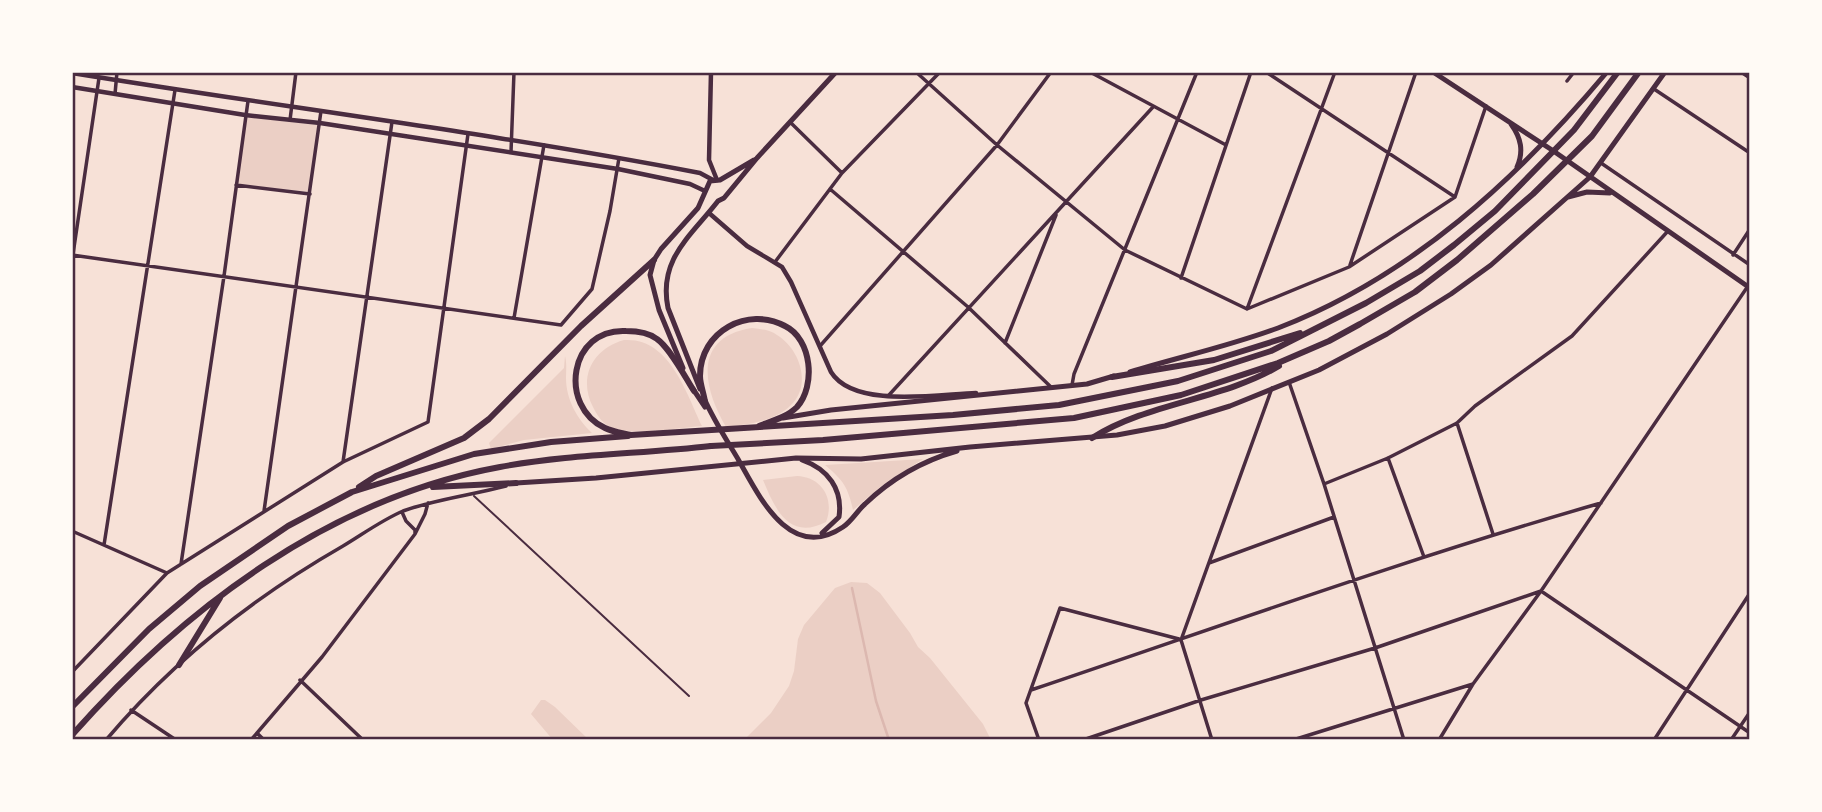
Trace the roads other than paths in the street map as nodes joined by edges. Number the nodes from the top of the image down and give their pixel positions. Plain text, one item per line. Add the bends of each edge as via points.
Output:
1 (117, 72) edge
2 (296, 72) edge
3 (514, 72) edge
4 (711, 72) edge
5 (836, 72) edge
6 (916, 72) edge
7 (940, 72) edge
8 (1051, 72) edge
9 (1090, 72) edge
10 (1197, 72) edge
11 (1251, 72) edge
12 (1266, 72) edge
13 (1335, 72) edge
14 (1416, 72) edge
15 (1433, 72) edge
16 (1574, 72) edge
17 (1607, 72) edge
18 (1618, 72) edge
19 (1639, 72) edge
20 (1665, 72) edge
21 (1741, 72) edge
22 (72, 73) edge
23 (99, 78) junction
24 (1750, 78) edge
25 (116, 80) junction
26 (1567, 81) dead end
27 (929, 84) junction
28 (72, 87) edge
29 (1654, 89) junction
30 (175, 90) junction
31 (97, 91) junction
32 (115, 95) junction
33 (248, 101) junction
34 (173, 104) junction
35 (1486, 106) junction
36 (1153, 107) junction
37 (293, 109) junction
38 (1322, 109) junction
39 (321, 111) junction
40 (245, 116) junction
41 (290, 120) junction
42 (1177, 120) junction
43 (1509, 121) junction
44 (320, 122) junction
45 (392, 122) junction
46 (790, 122) junction
47 (392, 134) junction
48 (468, 134) junction
49 (512, 139) junction
50 (1543, 144) junction
51 (466, 145) junction
52 (544, 145) junction
53 (997, 145) junction
54 (1226, 145) junction
55 (511, 152) junction
56 (1389, 152) junction
57 (1750, 153) edge
58 (543, 158) junction
59 (619, 158) junction
60 (757, 158) junction
61 (1601, 163) junction
62 (618, 169) junction
63 (842, 173) junction
64 (1510, 177) junction
65 (1590, 177) junction
66 (717, 180) junction
67 (235, 185) junction
68 (830, 189) junction
69 (705, 192) junction
70 (1614, 193) junction
71 (310, 194) junction
72 (726, 195) junction
73 (1455, 197) junction
74 (1565, 198) junction
75 (718, 201) junction
76 (1066, 201) junction
77 (1057, 211) junction
78 (709, 213) junction
79 (1750, 229) edge
80 (1668, 231) junction
81 (1125, 250) junction
82 (903, 251) junction
83 (72, 255) edge
84 (1733, 255) junction
85 (654, 260) junction
86 (72, 261) edge
87 (775, 262) junction
88 (1750, 265) edge
89 (148, 266) junction
90 (1349, 267) junction
91 (224, 276) junction
92 (1181, 278) junction
93 (297, 287) junction
94 (1749, 287) edge
95 (367, 297) junction
96 (968, 307) junction
97 (444, 308) junction
98 (1247, 309) junction
99 (514, 318) junction
100 (1316, 329) junction
101 (1005, 343) junction
102 (820, 346) junction
103 (1297, 355) junction
104 (1112, 377) junction
105 (1289, 382) junction
106 (1072, 385) junction
107 (1272, 387) junction
108 (1052, 388) junction
109 (694, 391) junction
110 (1019, 391) junction
111 (888, 397) junction
112 (705, 402) junction
113 (712, 414) junction
114 (780, 418) junction
115 (1457, 423) junction
116 (746, 430) junction
117 (631, 435) junction
118 (1092, 438) junction
119 (970, 447) junction
120 (796, 458) junction
121 (1388, 458) junction
122 (343, 462) junction
123 (516, 483) junction
124 (1324, 484) junction
125 (417, 489) junction
126 (352, 492) junction
127 (474, 495) junction
128 (428, 503) junction
129 (1601, 503) junction
130 (264, 512) junction
131 (402, 512) junction
132 (1334, 517) junction
133 (72, 531) edge
134 (415, 534) junction
135 (1493, 534) junction
136 (819, 535) junction
137 (104, 545) junction
138 (1424, 557) junction
139 (181, 564) junction
140 (1209, 564) junction
141 (167, 573) junction
142 (1353, 580) junction
143 (1541, 591) junction
144 (223, 593) junction
145 (1750, 593) edge
146 (1181, 640) junction
147 (1375, 648) junction
148 (179, 665) junction
149 (72, 672) edge
150 (300, 680) junction
151 (1474, 684) junction
152 (1686, 689) junction
153 (1031, 690) junction
154 (689, 696) dead end
155 (1201, 700) junction
156 (72, 707) edge
157 (131, 710) junction
158 (1394, 710) junction
159 (1750, 712) edge
160 (1740, 727) junction
161 (257, 733) junction
162 (1750, 733) edge
163 (72, 735) edge
164 (106, 740) edge
165 (176, 740) edge
166 (251, 740) edge
167 (264, 740) edge
168 (363, 740) edge
169 (1039, 740) edge
170 (1083, 740) edge
171 (1212, 740) edge
172 (1293, 740) edge
173 (1404, 740) edge
174 (1439, 740) edge
175 (1654, 740) edge
176 (1731, 740) edge

1 - 25 street
2 - 37 street
3 - 49 street
4 - 66 street via 709,160
5 - 46 main road
6 - 27 street
7 - 27 street
8 - 53 street
9 - 36 street
10 - 42 street
11 - 54 street
12 - 38 street
13 - 38 street
14 - 56 street
15 - 35 main road
16 - 26 street
17 - 50 main road
18 - 100 highway via 1574,130 1495,211 1420,271
19 - 103 highway via 1592,136 1457,260 1415,292
20 - 29 main road
21 - 24 street
22 - 23 street
23 - 25 street
23 - 31 street
25 - 30 street
25 - 32 street
27 - 53 street
27 - 63 street
28 - 31 street
29 - 57 street
29 - 61 main road
30 - 33 street
30 - 34 street
31 - 32 street
31 - 83 street
32 - 34 street
33 - 37 street
33 - 40 street
34 - 40 street
34 - 89 street
35 - 43 main road
35 - 73 street
36 - 42 street
36 - 76 street
37 - 39 street
37 - 41 street
38 - 56 street
38 - 98 street
39 - 44 street
39 - 45 street
40 - 41 street
40 - 67 street
41 - 44 street
42 - 54 street
42 - 81 street
43 - 50 main road
43 - 64 main road via 1522,152
44 - 47 street
44 - 71 street
45 - 47 street
45 - 48 street
46 - 60 main road
46 - 63 street
47 - 51 street
47 - 95 street
48 - 49 street
48 - 51 street
49 - 52 street
49 - 55 street
50 - 64 main road
50 - 65 main road
51 - 55 street
51 - 97 street
52 - 58 street
52 - 59 street
53 - 76 street
53 - 82 street
54 - 92 street
55 - 58 street
56 - 73 street
56 - 90 street
58 - 62 street
58 - 99 street
59 - 62 street
59 - 66 street
60 - 66 main road
60 - 72 main road
61 - 65 main road
61 - 84 street
62 - 69 street via 690,184
62 - 99 street via 592,289 561,325
63 - 68 street
64 - 104 main road via 1410,259 1334,302 1258,335
65 - 70 main road
65 - 74 main road
66 - 69 main road via 707,184
66 - 72 main road via 726,185
67 - 71 street
67 - 91 street
68 - 82 street
68 - 87 street
69 - 75 main road
69 - 85 main road via 698,208
70 - 74 main road via 1587,191
70 - 80 main road
71 - 93 street
72 - 75 main road
73 - 90 street
74 - 105 main road via 1491,265 1451,294 1364,346
75 - 78 main road
76 - 77 street
76 - 81 street
77 - 96 street
77 - 101 street
78 - 87 street via 747,246
78 - 112 main road via 671,260 665,294
79 - 84 street
80 - 94 main road
80 - 115 street via 1572,336
81 - 92 street
81 - 106 street
82 - 96 street
82 - 102 street
83 - 86 street
83 - 89 street
84 - 88 street
85 - 109 main road via 650,275 653,293
85 - 126 highway via 489,419 464,438 376,476
87 - 102 street via 791,282
89 - 91 street
89 - 137 street
90 - 98 street
91 - 93 street
91 - 139 street
92 - 98 street
93 - 95 street
93 - 130 street
94 - 129 street
95 - 97 street
95 - 122 street
96 - 101 street
96 - 111 street
97 - 99 street
97 - 122 street via 428,422
100 - 104 highway via 1214,360
100 - 116 highway via 1271,351 1178,381 1059,405
101 - 108 street
102 - 111 street via 835,378 854,390
103 - 118 highway via 1223,391 1135,418
103 - 125 highway via 1225,383 1074,418 547,459
104 - 106 main road
105 - 107 main road
105 - 124 street
106 - 108 main road
107 - 118 main road via 1165,426
107 - 140 street
108 - 110 main road
109 - 113 main road
109 - 117 highway via 660,340 620,330 600,336 579,356 578,395 599,425
110 - 111 street
110 - 114 main road
112 - 113 main road
112 - 114 highway via 702,360 715,336 745,319 766,319 787,326 804,348 809,365 807,391 790,413
113 - 136 main road via 770,513 800,534
114 - 116 highway
115 - 121 street
115 - 135 street
116 - 117 highway
117 - 126 highway via 474,454
118 - 119 main road
119 - 120 main road via 861,458
119 - 136 main road via 904,474 871,498 844,527
120 - 123 main road
120 - 136 main road via 824,471 839,493 838,517
121 - 124 street
121 - 138 street
122 - 130 street
123 - 125 highway
123 - 127 street
124 - 132 street
125 - 144 highway via 295,545
126 - 156 highway via 288,526 200,586 149,629
127 - 128 street
127 - 154 lane
128 - 131 street
128 - 134 street
129 - 135 street
129 - 143 street
130 - 139 street
131 - 134 street
131 - 148 street via 321,558 235,617
132 - 140 street
132 - 142 street
133 - 137 street
134 - 150 street
135 - 138 street
137 - 141 street
138 - 142 street
139 - 141 street
140 - 146 street
141 - 149 street
142 - 146 street
142 - 147 street
143 - 147 street
143 - 151 street
143 - 152 street
144 - 148 highway
144 - 163 highway via 173,632
145 - 152 street
146 - 153 street
146 - 153 street via 1060,608
146 - 155 street
147 - 155 street
147 - 158 street
148 - 157 street
150 - 161 street
150 - 168 street
151 - 158 street
151 - 174 street
152 - 160 street
152 - 175 street
153 - 169 street via 1026,703
155 - 170 street
155 - 171 street
157 - 164 street
157 - 165 street
158 - 172 street
158 - 173 street
159 - 160 street
160 - 162 street
160 - 176 street
161 - 166 street
161 - 167 street

